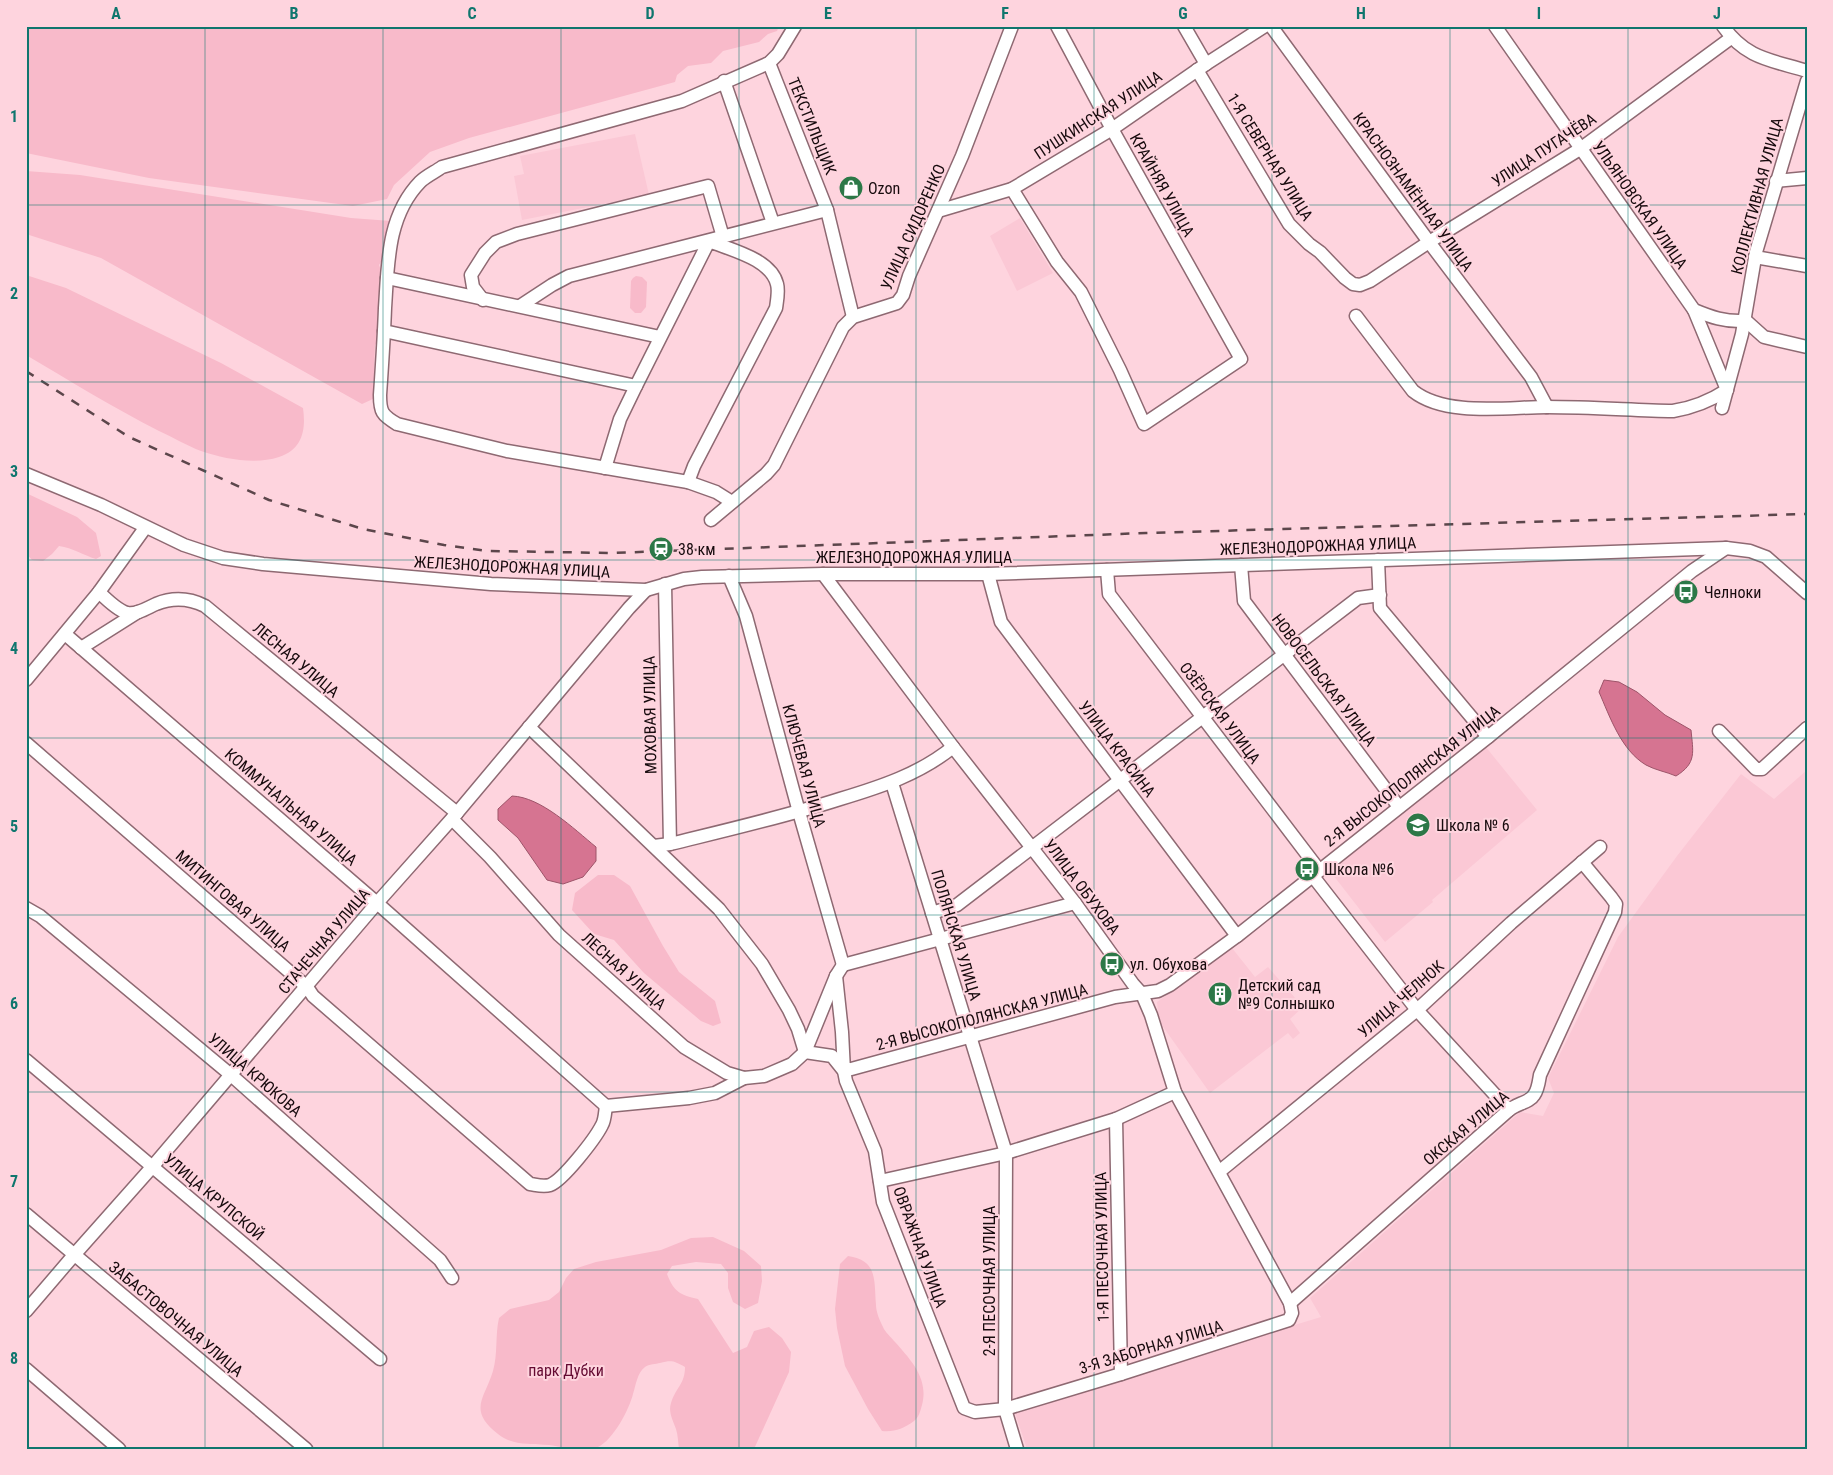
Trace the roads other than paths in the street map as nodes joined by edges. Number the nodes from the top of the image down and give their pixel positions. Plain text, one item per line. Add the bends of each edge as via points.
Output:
1 (795, 26) edge
2 (1012, 26) edge
3 (1057, 26) edge
4 (1184, 26) edge
5 (1265, 26) edge
6 (1271, 26) edge
7 (1495, 26) edge
8 (1722, 26) edge
9 (1731, 38) junction
10 (769, 63) junction
11 (1201, 67) junction
12 (1807, 71) edge
13 (724, 81) junction
14 (1807, 81) edge
15 (1112, 129) junction
16 (1580, 149) junction
17 (1807, 178) edge
18 (1776, 180) junction
19 (1012, 189) junction
20 (827, 210) junction
21 (938, 211) junction
22 (773, 223) junction
23 (723, 237) junction
24 (709, 241) junction
25 (1429, 242) junction
26 (1755, 257) junction
27 (1807, 266) edge
28 (387, 278) junction
29 (1370, 282) joint
30 (483, 300) junction
31 (520, 306) junction
32 (1694, 310) junction
33 (1356, 316) dead end
34 (853, 317) junction
35 (1744, 320) junction
36 (384, 331) junction
37 (660, 337) junction
38 (1807, 346) edge
39 (636, 386) junction
40 (1727, 390) junction
41 (1547, 407) junction
42 (1722, 408) dead end
43 (605, 468) junction
44 (26, 474) edge
45 (688, 482) junction
46 (732, 502) junction
47 (711, 520) dead end
48 (145, 528) junction
49 (1726, 548) junction
50 (1378, 560) junction
51 (1241, 565) junction
52 (1107, 570) junction
53 (823, 574) junction
54 (988, 574) junction
55 (729, 576) junction
56 (665, 584) junction
57 (646, 590) junction
58 (99, 592) junction
59 (1807, 593) edge
60 (1380, 595) junction
61 (138, 612) junction
62 (65, 634) junction
63 (81, 648) junction
64 (1283, 654) junction
65 (26, 680) edge
66 (1203, 717) junction
67 (529, 727) junction
68 (1807, 728) edge
69 (1719, 731) dead end
70 (1488, 737) junction
71 (26, 743) edge
72 (953, 748) junction
73 (1120, 780) junction
74 (892, 783) junction
75 (1399, 807) junction
76 (799, 812) junction
77 (454, 816) junction
78 (670, 844) junction
79 (654, 846) junction
80 (1600, 847) dead end
81 (1032, 848) junction
82 (1582, 862) junction
83 (1316, 873) junction
84 (377, 903) junction
85 (1075, 903) junction
86 (26, 908) edge
87 (932, 914) junction
88 (1237, 936) junction
89 (940, 939) junction
90 (839, 970) junction
91 (306, 987) junction
92 (1142, 994) junction
93 (1417, 1010) junction
94 (971, 1038) junction
95 (805, 1052) junction
96 (26, 1060) edge
97 (844, 1071) junction
98 (232, 1075) junction
99 (744, 1078) junction
100 (1175, 1092) junction
101 (606, 1106) junction
102 (1509, 1110) junction
103 (1116, 1119) junction
104 (1006, 1153) junction
105 (153, 1166) junction
106 (1220, 1171) junction
107 (880, 1181) junction
108 (26, 1214) edge
109 (74, 1255) junction
110 (452, 1278) dead end
111 (1290, 1303) junction
112 (26, 1311) edge
113 (380, 1359) dead end
114 (26, 1368) edge
115 (1121, 1374) junction
116 (1004, 1409) junction
117 (119, 1449) edge
118 (306, 1449) edge
119 (1017, 1449) edge

1 - 10 street
2 - 21 street, УЛИЦА СИДОРЕНКО
3 - 15 street, КРАЙНЯЯ УЛИЦА
4 - 11 street, 1-Я СЕВЕРНАЯ УЛИЦА
5 - 11 street, ПУШКИНСКАЯ УЛИЦА
6 - 25 street, КРАСНОЗНАМЁННАЯ УЛИЦА
7 - 16 street, УЛЬЯНОВСКАЯ УЛИЦА
8 - 9 street
9 - 12 street via 1755,56
9 - 16 street, УЛИЦА ПУГАЧЁВА
10 - 13 street
10 - 20 street, ТЕКСТИЛЬЩИК
11 - 15 street, ПУШКИНСКАЯ УЛИЦА
11 - 29 street, 1-Я СЕВЕРНАЯ УЛИЦА via 1289,224 1353,284
13 - 22 street
13 - 28 street via 682,101 442,167 420,182 400,211 392,232
14 - 18 street, КОЛЛЕКТИВНАЯ УЛИЦА
15 - 19 street, ПУШКИНСКАЯ УЛИЦА
15 - 19 street, КРАЙНЯЯ УЛИЦА via 1241,359 1144,424 1081,292 1057,262
16 - 25 street, УЛИЦА ПУГАЧЁВА
16 - 32 street, УЛЬЯНОВСКАЯ УЛИЦА
17 - 18 street
18 - 26 street, КОЛЛЕКТИВНАЯ УЛИЦА
19 - 21 street, ПУШКИНСКАЯ УЛИЦА
20 - 22 street
20 - 34 street, ТЕКСТИЛЬЩИК
21 - 34 street, УЛИЦА СИДОРЕНКО via 903,295 896,303
22 - 23 street
23 - 24 street
23 - 30 street via 708,186 517,234 496,242 484,253 471,275 473,288
24 - 31 street via 569,276
24 - 37 street
24 - 45 street via 762,263 777,285 776,308
25 - 29 street, УЛИЦА ПУГАЧЁВА
25 - 41 street, КРАСНОЗНАМЁННАЯ УЛИЦА via 1531,377
26 - 27 street
26 - 35 street, КОЛЛЕКТИВНАЯ УЛИЦА
28 - 30 street
28 - 36 street
30 - 31 street
31 - 37 street
32 - 35 street via 1713,318 1733,322
32 - 40 street, УЛЬЯНОВСКАЯ УЛИЦА
33 - 41 street via 1413,391 1422,398 1478,410
34 - 46 street via 843,327 774,465
35 - 38 street via 1764,337
35 - 40 street, КОЛЛЕКТИВНАЯ УЛИЦА
36 - 39 street
36 - 43 street via 380,395 384,416 397,424 507,451
37 - 39 street
39 - 43 street via 620,419
40 - 41 street via 1686,409 1673,411
40 - 42 street, КОЛЛЕКТИВНАЯ УЛИЦА
43 - 45 street
44 - 48 street, ЖЕЛЕЗНОДОРОЖНАЯ УЛИЦА via 101,505
45 - 46 street
46 - 47 street
48 - 57 street, ЖЕЛЕЗНОДОРОЖНАЯ УЛИЦА via 223,558 263,564 491,584
48 - 58 street
49 - 50 street, ЖЕЛЕЗНОДОРОЖНАЯ УЛИЦА
49 - 59 street, ЖЕЛЕЗНОДОРОЖНАЯ УЛИЦА via 1766,557
49 - 70 street, 2-Я ВЫСОКОПОЛЯНСКАЯ УЛИЦА via 1692,571
50 - 51 street, ЖЕЛЕЗНОДОРОЖНАЯ УЛИЦА
50 - 60 street
51 - 52 street, ЖЕЛЕЗНОДОРОЖНАЯ УЛИЦА
51 - 64 street, НОВОСЕЛЬСКАЯ УЛИЦА via 1244,601
52 - 54 street, ЖЕЛЕЗНОДОРОЖНАЯ УЛИЦА
52 - 66 street, ОЗЁРСКАЯ УЛИЦА via 1109,594
53 - 54 street, ЖЕЛЕЗНОДОРОЖНАЯ УЛИЦА
53 - 55 street, ЖЕЛЕЗНОДОРОЖНАЯ УЛИЦА
53 - 72 street, УЛИЦА ОБУХОВА
54 - 73 street, УЛИЦА КРАСИНА via 1002,622
55 - 56 street, ЖЕЛЕЗНОДОРОЖНАЯ УЛИЦА via 684,579
55 - 76 street, КЛЮЧЕВАЯ УЛИЦА via 746,616
56 - 57 street, ЖЕЛЕЗНОДОРОЖНАЯ УЛИЦА
56 - 78 street, МОХОВАЯ УЛИЦА
57 - 67 street, СТАЧЕЧНАЯ УЛИЦА
58 - 61 street via 127,613
58 - 62 street
60 - 64 street via 1358,598
60 - 70 street via 1380,608
61 - 63 street, ЛЕСНАЯ УЛИЦА
61 - 77 street, ЛЕСНАЯ УЛИЦА via 173,599 194,600 205,606
62 - 63 street, КОММУНАЛЬНАЯ УЛИЦА
62 - 65 street
63 - 84 street, КОММУНАЛЬНАЯ УЛИЦА
64 - 66 street
64 - 75 street, НОВОСЕЛЬСКАЯ УЛИЦА
66 - 73 street
66 - 83 street, ОЗЁРСКАЯ УЛИЦА
67 - 77 street, СТАЧЕЧНАЯ УЛИЦА
67 - 79 street
68 - 69 street via 1762,770 1756,769
70 - 75 street, 2-Я ВЫСОКОПОЛЯНСКАЯ УЛИЦА
71 - 91 street, МИТИНГОВАЯ УЛИЦА
72 - 74 street
72 - 81 street, УЛИЦА ОБУХОВА
73 - 81 street
73 - 88 street, УЛИЦА КРАСИНА
74 - 76 street
74 - 87 street, ПОЛЯНСКАЯ УЛИЦА
75 - 83 street, 2-Я ВЫСОКОПОЛЯНСКАЯ УЛИЦА
76 - 78 street
76 - 90 street, КЛЮЧЕВАЯ УЛИЦА
77 - 84 street, СТАЧЕЧНАЯ УЛИЦА
77 - 99 street, ЛЕСНАЯ УЛИЦА via 559,935 684,1047 727,1073
78 - 79 street
79 - 95 street via 719,908 762,964 789,1010
80 - 82 street, УЛИЦА ЧЕЛНОК
81 - 85 street, УЛИЦА ОБУХОВА
81 - 87 street via 957,905
82 - 93 street, УЛИЦА ЧЕЛНОК
82 - 102 street, ОКСКАЯ УЛИЦА via 1616,904 1615,912 1540,1075 1535,1095 1516,1103
83 - 88 street, 2-Я ВЫСОКОПОЛЯНСКАЯ УЛИЦА
83 - 93 street, ОЗЁРСКАЯ УЛИЦА
84 - 91 street, СТАЧЕЧНАЯ УЛИЦА
84 - 101 street, КОММУНАЛЬНАЯ УЛИЦА
85 - 89 street
85 - 92 street, УЛИЦА ОБУХОВА
86 - 98 street, УЛИЦА КРЮКОВА via 40,916
87 - 89 street, ПОЛЯНСКАЯ УЛИЦА
88 - 92 street, 2-Я ВЫСОКОПОЛЯНСКАЯ УЛИЦА via 1170,985
89 - 90 street
89 - 94 street, ПОЛЯНСКАЯ УЛИЦА
90 - 95 street
90 - 97 street, КЛЮЧЕВАЯ УЛИЦА
91 - 98 street, СТАЧЕЧНАЯ УЛИЦА
91 - 101 street, МИТИНГОВАЯ УЛИЦА via 530,1184 550,1185 560,1178 594,1138 603,1123
92 - 94 street, 2-Я ВЫСОКОПОЛЯНСКАЯ УЛИЦА via 1115,997
92 - 100 street, УЛИЦА ОБУХОВА
93 - 102 street, ОЗЁРСКАЯ УЛИЦА
93 - 106 street, УЛИЦА ЧЕЛНОК
94 - 97 street, 2-Я ВЫСОКОПОЛЯНСКАЯ УЛИЦА
94 - 104 street, ПОЛЯНСКАЯ УЛИЦА
95 - 97 street via 832,1056
95 - 99 street, ЛЕСНАЯ УЛИЦА via 792,1064 764,1076
96 - 105 street, УЛИЦА КРУПСКОЙ
97 - 107 street, ОВРАЖНАЯ УЛИЦА via 875,1151
98 - 105 street, СТАЧЕЧНАЯ УЛИЦА
98 - 110 street, УЛИЦА КРЮКОВА via 440,1260
99 - 101 street via 715,1093
100 - 103 street
100 - 106 street, УЛИЦА ОБУХОВА
102 - 111 street, ОКСКАЯ УЛИЦА
103 - 104 street
103 - 115 street, 1-Я ПЕСОЧНАЯ УЛИЦА
104 - 107 street
104 - 116 street, 2-Я ПЕСОЧНАЯ УЛИЦА
105 - 109 street, СТАЧЕЧНАЯ УЛИЦА
105 - 113 street, УЛИЦА КРУПСКОЙ
106 - 111 street, УЛИЦА ОБУХОВА
107 - 116 street, ОВРАЖНАЯ УЛИЦА via 884,1202 964,1408 975,1412
108 - 109 street, ЗАБАСТОВОЧНАЯ УЛИЦА
109 - 112 street, СТАЧЕЧНАЯ УЛИЦА
109 - 118 street, ЗАБАСТОВОЧНАЯ УЛИЦА
111 - 115 street, 3-Я ЗАБОРНАЯ УЛИЦА via 1292,1313 1289,1320
114 - 117 street
115 - 116 street, 3-Я ЗАБОРНАЯ УЛИЦА
116 - 119 street, 2-Я ПЕСОЧНАЯ УЛИЦА

